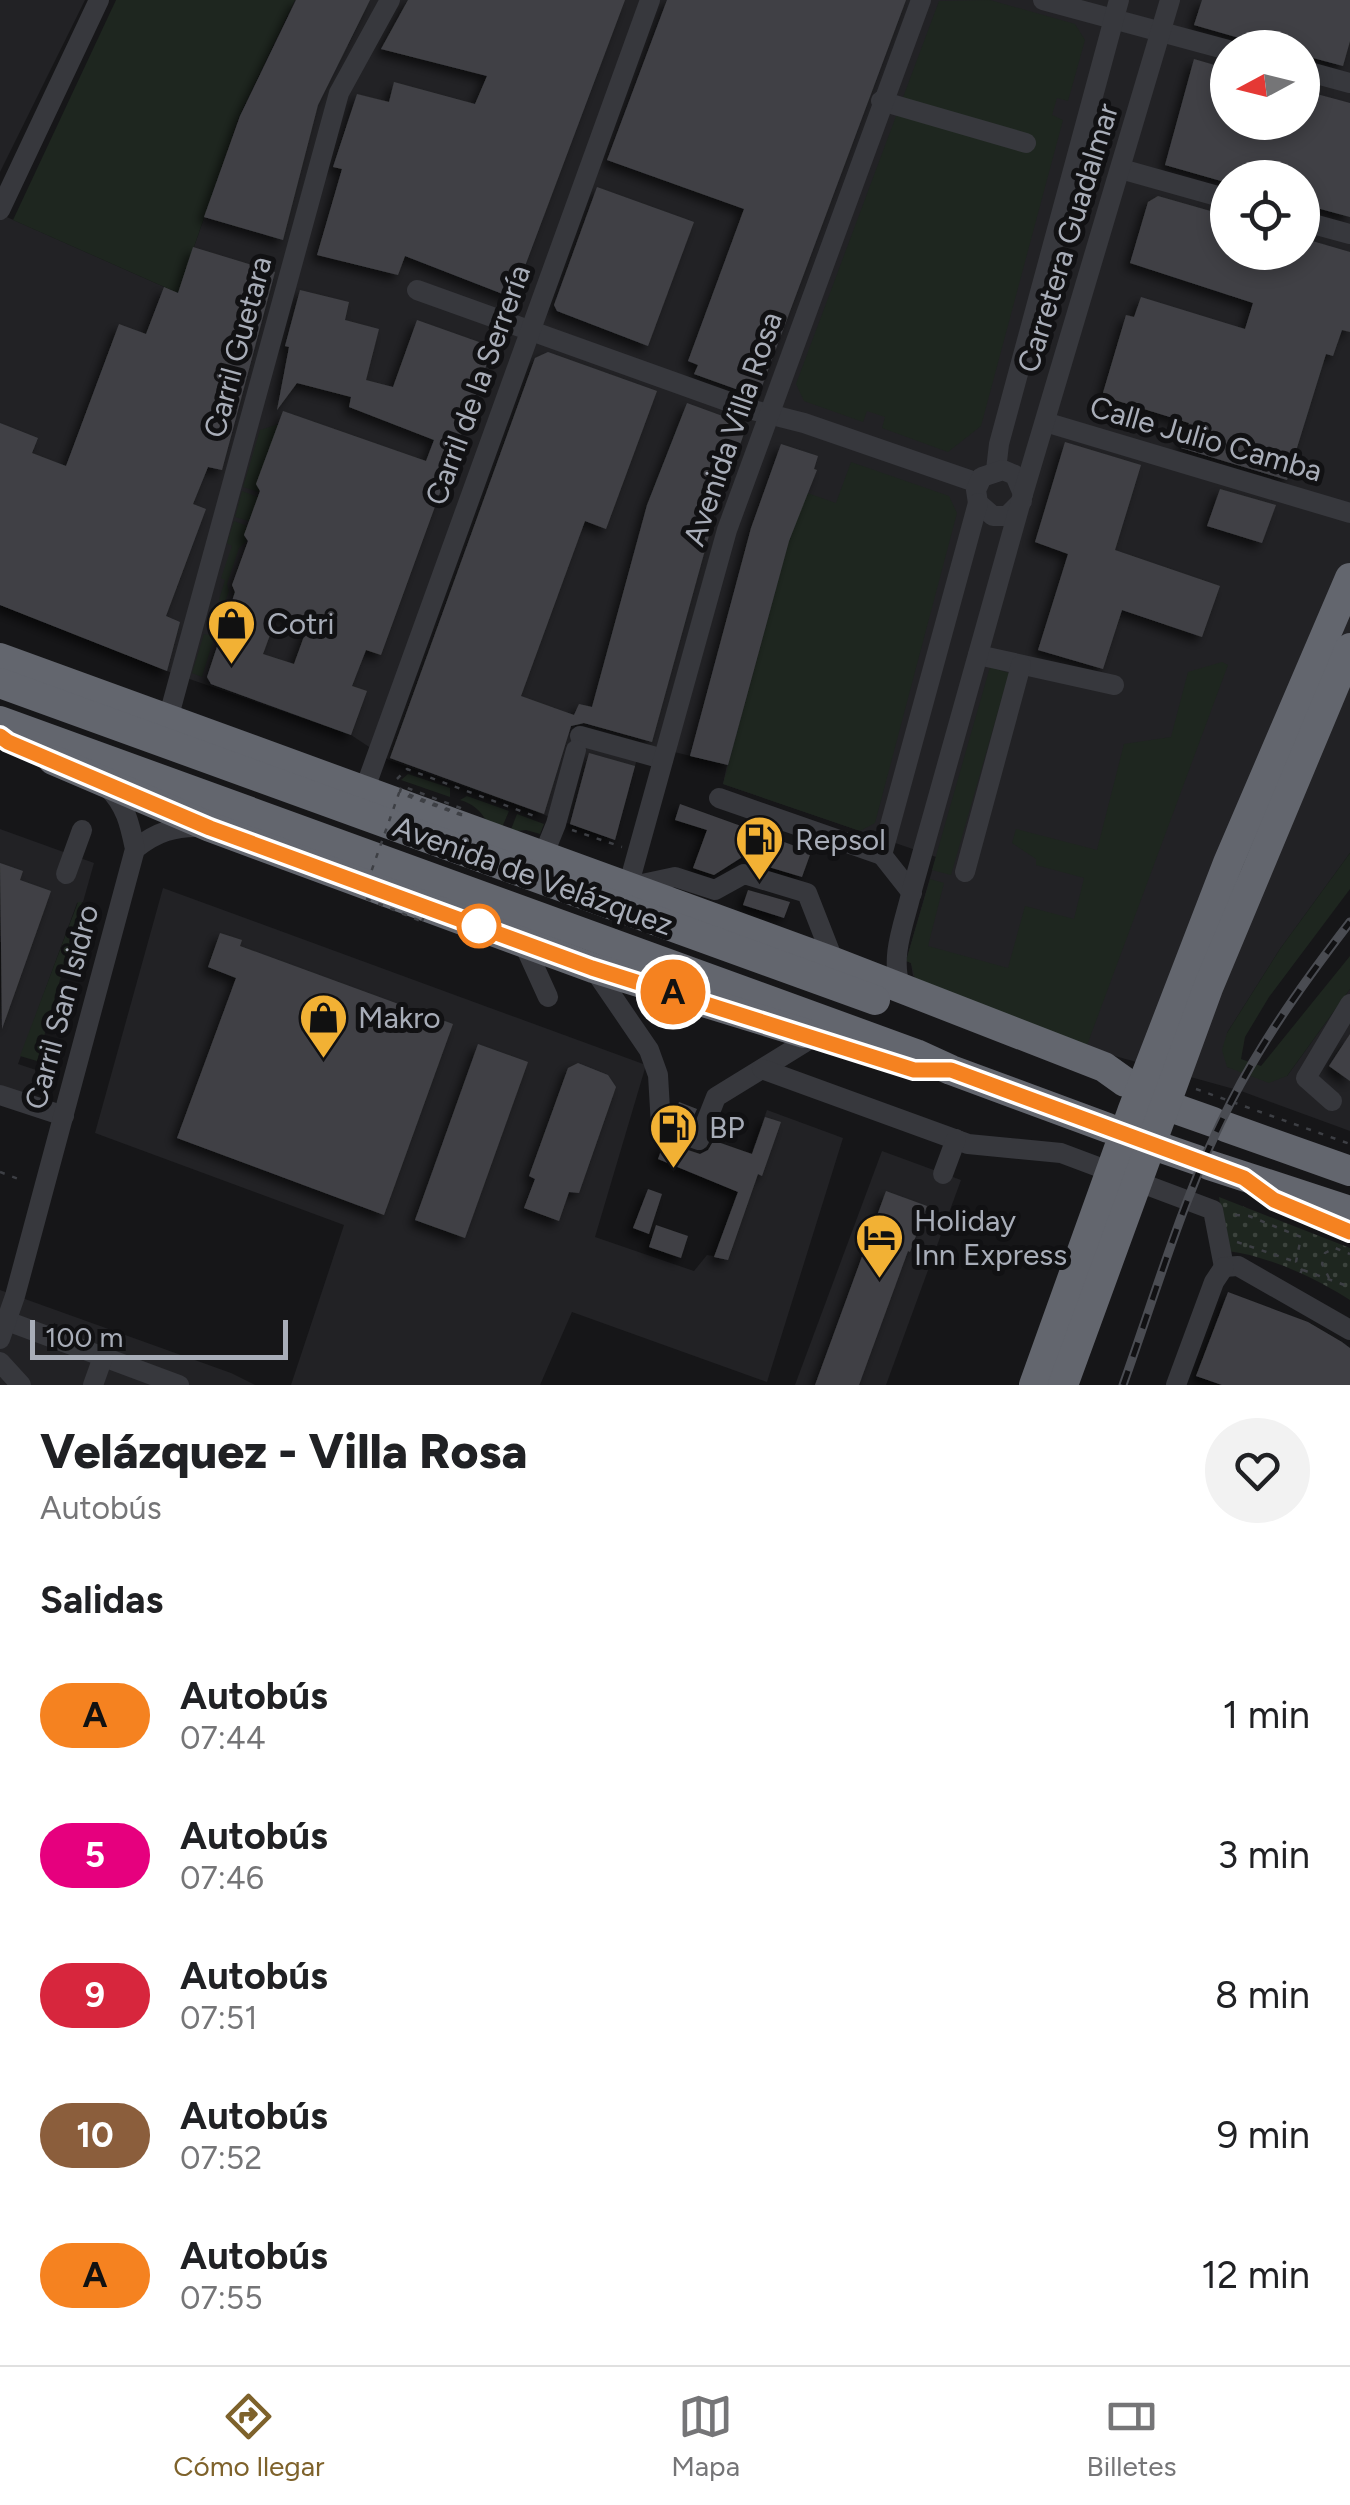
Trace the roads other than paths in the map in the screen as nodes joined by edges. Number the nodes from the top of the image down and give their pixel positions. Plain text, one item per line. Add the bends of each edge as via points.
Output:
1 (99, 0) edge
2 (390, 0) edge
3 (650, 0) edge
4 (920, 0) edge
5 (1043, 0) edge
6 (1170, 0) edge
7 (1116, 9) edge
8 (1162, 32) junction
9 (1210, 45) edge
10 (1320, 75) edge
11 (1350, 83) edge
12 (881, 101) junction
13 (1026, 143) dead end
14 (1120, 169) junction
15 (1210, 194) edge
16 (0, 210) edge
17 (1320, 226) edge
18 (1350, 234) edge
19 (417, 290) dead end
20 (529, 331) junction
21 (769, 412) junction
22 (1045, 422) junction
23 (996, 470) junction
24 (978, 493) junction
25 (1022, 498) junction
26 (1350, 512) edge
27 (1350, 578) edge
28 (1350, 648) edge
29 (978, 655) junction
30 (0, 658) edge
31 (1022, 665) junction
32 (0, 683) edge
33 (1114, 685) dead end
34 (0, 720) edge
35 (168, 720) junction
36 (0, 736) edge
37 (663, 759) junction
38 (99, 778) junction
39 (364, 791) junction
40 (718, 798) dead end
41 (210, 828) junction
42 (82, 830) dead end
43 (135, 850) junction
44 (882, 855) junction
45 (542, 856) junction
46 (965, 872) dead end
47 (66, 874) dead end
48 (628, 887) junction
49 (912, 893) junction
50 (522, 942) junction
51 (898, 948) junction
52 (592, 968) junction
53 (848, 968) junction
54 (901, 989) junction
55 (548, 998) dead end
56 (1350, 1004) edge
57 (814, 1036) junction
58 (762, 1069) junction
59 (951, 1070) junction
60 (0, 1095) edge
61 (1183, 1098) road end
62 (1332, 1101) dead end
63 (64, 1116) junction
64 (1108, 1128) dead end
65 (956, 1139) junction
66 (1165, 1149) dead end
67 (1350, 1171) edge
68 (944, 1174) dead end
69 (1244, 1178) junction
70 (1350, 1211) edge
71 (1350, 1232) edge
72 (1224, 1267) junction
73 (4, 1330) edge
74 (1350, 1330) edge
75 (104, 1357) junction
76 (0, 1362) edge
77 (21, 1385) edge
78 (94, 1385) edge
79 (179, 1385) edge
80 (1034, 1385) edge
81 (1063, 1385) edge
82 (1176, 1385) edge

1 - 16 street
2 - 35 street, Carril Guetara via 340,93
3 - 20 street, Carril de la Serrería
4 - 12 street, Avenida Villa Rosa
5 - 7 street
6 - 8 street, Carretera Guadalmar
7 - 8 street
7 - 23 street
8 - 9 street
8 - 14 street, Carretera Guadalmar
10 - 11 street
12 - 13 street
12 - 21 street, Avenida Villa Rosa
14 - 15 street
14 - 22 street, Carretera Guadalmar
17 - 18 street
19 - 20 street
20 - 21 street
20 - 39 street, Carril de la Serrería
21 - 24 street
21 - 37 street, Avenida Villa Rosa
22 - 25 street, Carretera Guadalmar
22 - 26 street, Calle Julio Camba
23 - 24 street via 988,472
23 - 25 street via 1015,475
24 - 25 street via 987,514 1000,517
24 - 44 street
25 - 29 street, Carretera Guadalmar
27 - 80 highway, bridge via 1208,912
28 - 81 highway, bridge via 1208,988
29 - 31 street
29 - 49 street, Carretera Guadalmar
30 - 35 highway
31 - 33 street
31 - 46 street
32 - 54 highway, Avenida de Velázquez via 1124,1086 1104,1067
34 - 59 highway, Avenida de Velázquez
35 - 39 highway
36 - 38 highway
37 - 45 street via 578,743
37 - 48 street, Avenida Villa Rosa
38 - 41 highway
38 - 43 street via 119,798
39 - 45 highway
40 - 44 street
41 - 43 street via 180,826
41 - 50 highway
42 - 47 street
43 - 63 street, Carril San Isidro
44 - 49 street
45 - 48 highway
48 - 53 highway
48 - 53 street via 675,878 715,890 744,874 807,894
49 - 51 street, Carretera Guadalmar
50 - 52 highway
50 - 55 street
51 - 53 street via 887,960
51 - 54 street, Carretera Guadalmar
52 - 57 highway
52 - 58 street via 649,1050 661,1126 699,1140 716,1097
53 - 54 highway
56 - 62 street via 1306,1078
57 - 58 street
57 - 59 highway via 914,1070
58 - 65 street
59 - 64 highway, Avenida de Velázquez
60 - 63 street
61 - 67 highway via 1220,1124
63 - 73 street, Carril San Isidro
65 - 68 street
65 - 72 street via 1061,1153 1213,1210
66 - 69 highway
69 - 70 highway
69 - 71 highway via 1274,1200
72 - 74 street via 1238,1266
72 - 82 street
73 - 75 street
75 - 78 street
75 - 79 street
76 - 77 street

